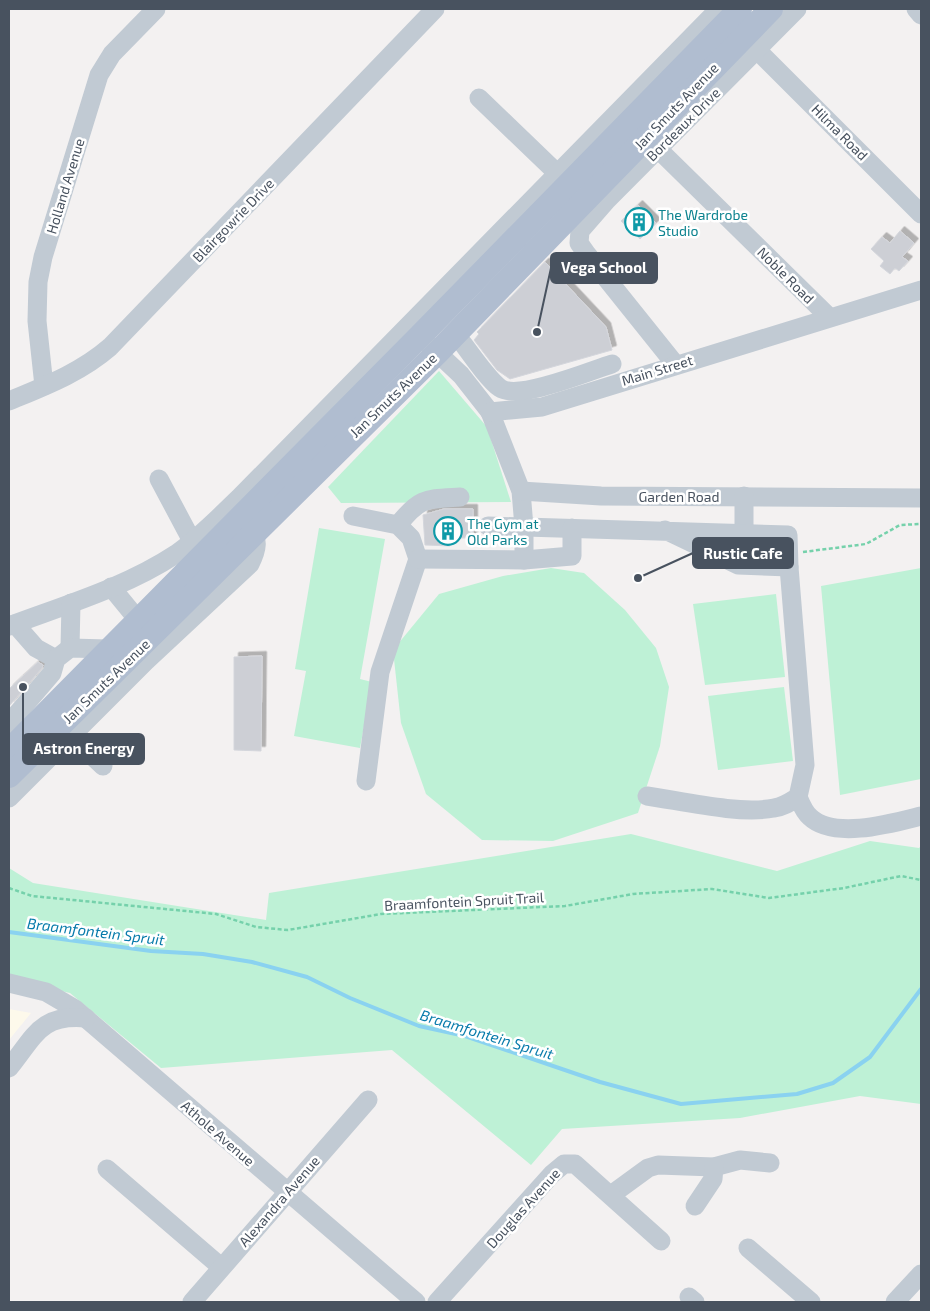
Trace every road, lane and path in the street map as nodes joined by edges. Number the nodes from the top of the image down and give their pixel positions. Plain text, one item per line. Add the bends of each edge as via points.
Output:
1 (156, 9) edge
2 (435, 9) edge
3 (719, 9) edge
4 (740, 9) edge
5 (771, 9) edge
6 (796, 9) edge
7 (916, 9) edge
8 (921, 14) edge
9 (758, 50) junction
10 (479, 98) dead end
11 (658, 149) junction
12 (557, 173) junction
13 (921, 214) edge
14 (921, 290) edge
15 (829, 318) junction
16 (455, 333) junction
17 (419, 337) junction
18 (438, 352) junction
19 (612, 364) dead end
20 (675, 364) junction
21 (556, 382) junction
22 (44, 386) junction
23 (562, 400) junction
24 (9, 401) edge
25 (490, 412) junction
26 (159, 479) dead end
27 (521, 491) junction
28 (744, 496) junction
29 (460, 497) dead end
30 (921, 498) edge
31 (352, 516) dead end
32 (921, 524) edge
33 (248, 525) junction
34 (398, 525) junction
35 (488, 526) dead end
36 (524, 527) junction
37 (572, 528) junction
38 (665, 530) junction
39 (744, 533) junction
40 (192, 541) junction
41 (418, 559) junction
42 (524, 560) junction
43 (789, 560) junction
44 (111, 587) junction
45 (71, 603) junction
46 (12, 625) edge
47 (144, 628) junction
48 (108, 649) junction
49 (63, 653) junction
50 (10, 721) edge
51 (72, 736) junction
52 (9, 751) edge
53 (103, 766) dead end
54 (9, 776) edge
55 (366, 781) dead end
56 (647, 796) dead end
57 (798, 797) junction
58 (9, 798) edge
59 (921, 816) edge
60 (921, 880) edge
61 (9, 888) edge
62 (9, 983) edge
63 (37, 989) junction
64 (86, 1018) junction
65 (46, 1023) junction
66 (9, 1068) edge
67 (368, 1100) dead end
68 (770, 1163) dead end
69 (714, 1168) junction
70 (107, 1169) dead end
71 (286, 1192) junction
72 (611, 1195) junction
73 (695, 1206) dead end
74 (661, 1241) dead end
75 (748, 1248) dead end
76 (221, 1267) junction
77 (921, 1274) edge
78 (192, 1302) edge
79 (416, 1302) edge
80 (437, 1302) edge
81 (811, 1302) edge
82 (895, 1302) edge

1 - 22 street, Holland Avenue via 112,54 99,75 43,257 38,282 37,321
2 - 22 street, Blairgowrie Drive via 110,347 84,367
3 - 12 street
4 - 17 main road, Jan Smuts Avenue
5 - 16 main road, Jan Smuts Avenue
6 - 9 street, Bordeaux Drive
7 - 8 street
9 - 11 street, Bordeaux Drive
9 - 13 street, Hilma Road
10 - 12 street
11 - 15 street, Noble Road
11 - 20 street, Bordeaux Drive via 582,227 578,238
12 - 40 street via 239,498
14 - 15 street, Main Street
15 - 20 street, Main Street
16 - 18 main road, Jan Smuts Avenue
16 - 21 street via 501,389 516,392
17 - 18 street
17 - 33 main road, Jan Smuts Avenue
18 - 25 street via 474,389
18 - 33 main road, Jan Smuts Avenue
19 - 21 street
20 - 23 street, Main Street
21 - 23 street
22 - 24 street, Blairgowrie Drive
23 - 25 street, Main Street via 526,410
25 - 27 street
26 - 40 street
27 - 28 street, Garden Road via 601,496
27 - 36 street
28 - 30 street, Garden Road
28 - 39 street
29 - 34 street via 426,499 410,509
31 - 34 street
32 - 43 path via 900,525 866,544
33 - 47 main road, Jan Smuts Avenue
33 - 51 street via 257,550 250,564 146,661
34 - 41 street via 410,538
35 - 36 street
36 - 37 street
36 - 42 street
37 - 38 street
37 - 42 street via 572,556
38 - 39 street
38 - 43 street via 738,565
39 - 43 street via 788,535
40 - 44 street via 176,554
41 - 42 street
41 - 55 street via 380,672
43 - 57 street via 805,765
44 - 45 street
44 - 47 street
45 - 46 street
45 - 49 street
46 - 49 street via 36,648
47 - 48 main road, Jan Smuts Avenue
47 - 54 main road, Jan Smuts Avenue
48 - 49 street
48 - 52 main road, Jan Smuts Avenue
49 - 50 street via 52,673
50 - 52 street
51 - 53 street
51 - 58 street
56 - 57 street via 764,810 785,805
57 - 59 street via 810,817 820,824 858,829
60 - 61 path, Braamfontein Spruit Trail via 901,876 769,898 712,888 633,894 565,906 381,914 288,930 256,927 216,914 32,896
62 - 63 street, Athole Avenue
63 - 64 street, Athole Avenue via 56,997
63 - 65 street via 45,1008
64 - 65 street via 63,1017
64 - 71 street, Athole Avenue
65 - 66 street
67 - 71 street, Alexandra Avenue
68 - 69 street via 740,1160
69 - 72 street via 658,1165 648,1168
69 - 73 street via 713,1179
70 - 76 street
71 - 76 street, Alexandra Avenue
71 - 79 street, Athole Avenue
72 - 74 street, Douglas Avenue
72 - 80 street, Douglas Avenue via 575,1164 559,1167
75 - 81 street
76 - 78 street, Alexandra Avenue
77 - 82 street

